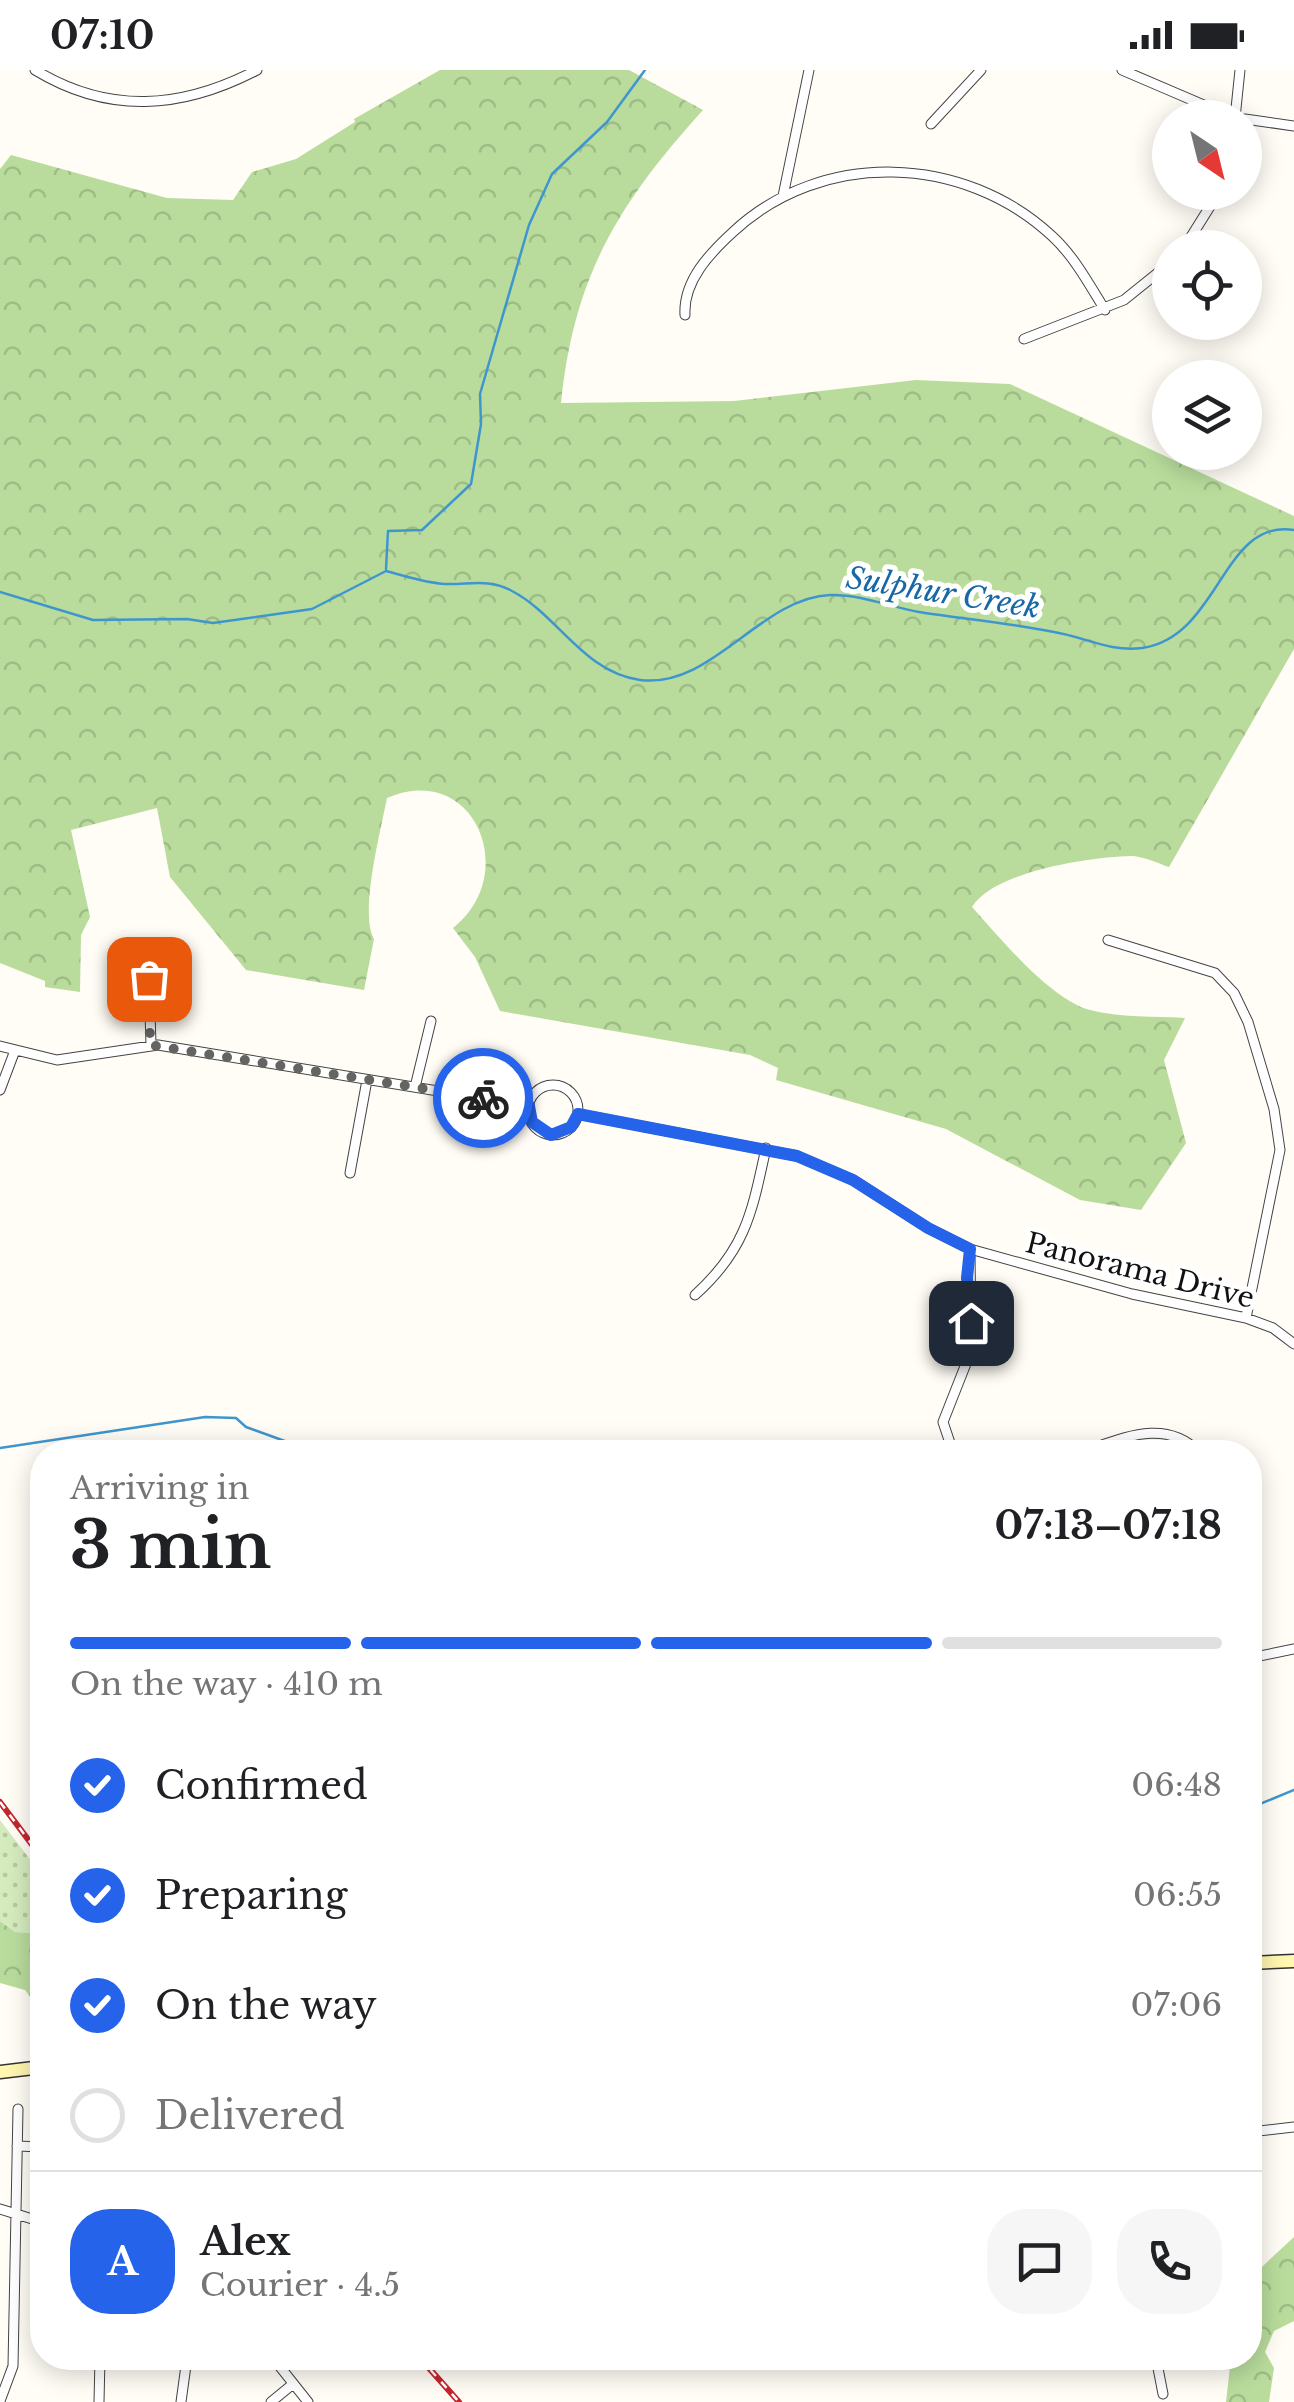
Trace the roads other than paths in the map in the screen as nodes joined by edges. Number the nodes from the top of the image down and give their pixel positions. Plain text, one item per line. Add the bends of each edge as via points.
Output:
1 (35, 70) edge
2 (257, 70) edge
3 (808, 70) edge
4 (981, 70) edge
5 (1122, 70) edge
6 (1240, 70) edge
7 (1193, 100) edge
8 (1237, 100) edge
9 (1262, 121) edge
10 (931, 124) dead end
11 (1294, 126) edge
12 (783, 196) junction
13 (1152, 279) edge
14 (1105, 310) junction
15 (685, 314) dead end
16 (1024, 340) dead end
17 (1108, 940) dead end
18 (149, 979) dead end
19 (431, 1020) dead end
20 (150, 1045) junction
21 (0, 1046) edge
22 (14, 1053) junction
23 (367, 1080) junction
24 (415, 1087) junction
25 (0, 1090) edge
26 (529, 1106) junction
27 (578, 1114) junction
28 (766, 1148) junction
29 (350, 1173) dead end
30 (970, 1249) junction
31 (695, 1294) dead end
32 (1246, 1318) junction
33 (1294, 1344) edge
34 (949, 1440) edge
35 (1119, 1440) edge
36 (1183, 1440) edge
37 (1294, 1649) edge
38 (1262, 1656) edge
39 (1294, 1961) edge
40 (1262, 1962) edge
41 (30, 2069) edge
42 (0, 2072) edge
43 (18, 2109) dead end
44 (1294, 2127) edge
45 (1262, 2131) edge
46 (17, 2146) junction
47 (30, 2147) edge
48 (0, 2209) edge
49 (14, 2211) junction
50 (30, 2217) edge
51 (100, 2370) edge
52 (186, 2370) edge
53 (283, 2370) edge
54 (1158, 2370) edge
55 (294, 2384) junction
56 (1163, 2394) dead end
57 (0, 2401) edge
58 (99, 2402) edge
59 (182, 2402) edge
60 (271, 2402) edge
61 (308, 2402) edge

1 - 2 street via 78,92 136,104 190,98
3 - 12 street
4 - 10 street
5 - 7 street
6 - 8 street
9 - 11 street
12 - 14 street via 850,174 890,171 970,186 1021,211 1054,238
12 - 15 street via 710,255 690,286
13 - 14 street
14 - 16 street
17 - 32 street via 1215,973 1248,1022 1280,1150
18 - 20 street
19 - 24 street
20 - 22 street, Panorama Drive via 57,1060
20 - 23 street, Panorama Drive
21 - 22 street, Panorama Drive
22 - 25 street
23 - 24 street, Panorama Drive
23 - 29 street
24 - 26 street, Panorama Drive
26 - 27 street, Panorama Drive via 532,1122 551,1135 571,1127
26 - 27 street, Panorama Drive via 542,1088 558,1085 572,1093
27 - 28 street, Panorama Drive
28 - 30 street, Panorama Drive via 828,1168
28 - 31 street via 740,1244
30 - 32 street, Panorama Drive
30 - 34 street via 971,1351 944,1422
32 - 33 street, Panorama Drive
35 - 36 street via 1158,1431
37 - 38 street
39 - 40 main road
41 - 42 main road
43 - 46 street
44 - 45 street
46 - 47 street
46 - 49 street
48 - 49 street
49 - 50 street
49 - 57 street via 13,2366
51 - 58 street
52 - 59 street
53 - 55 street
54 - 56 street
55 - 60 street
55 - 61 street

